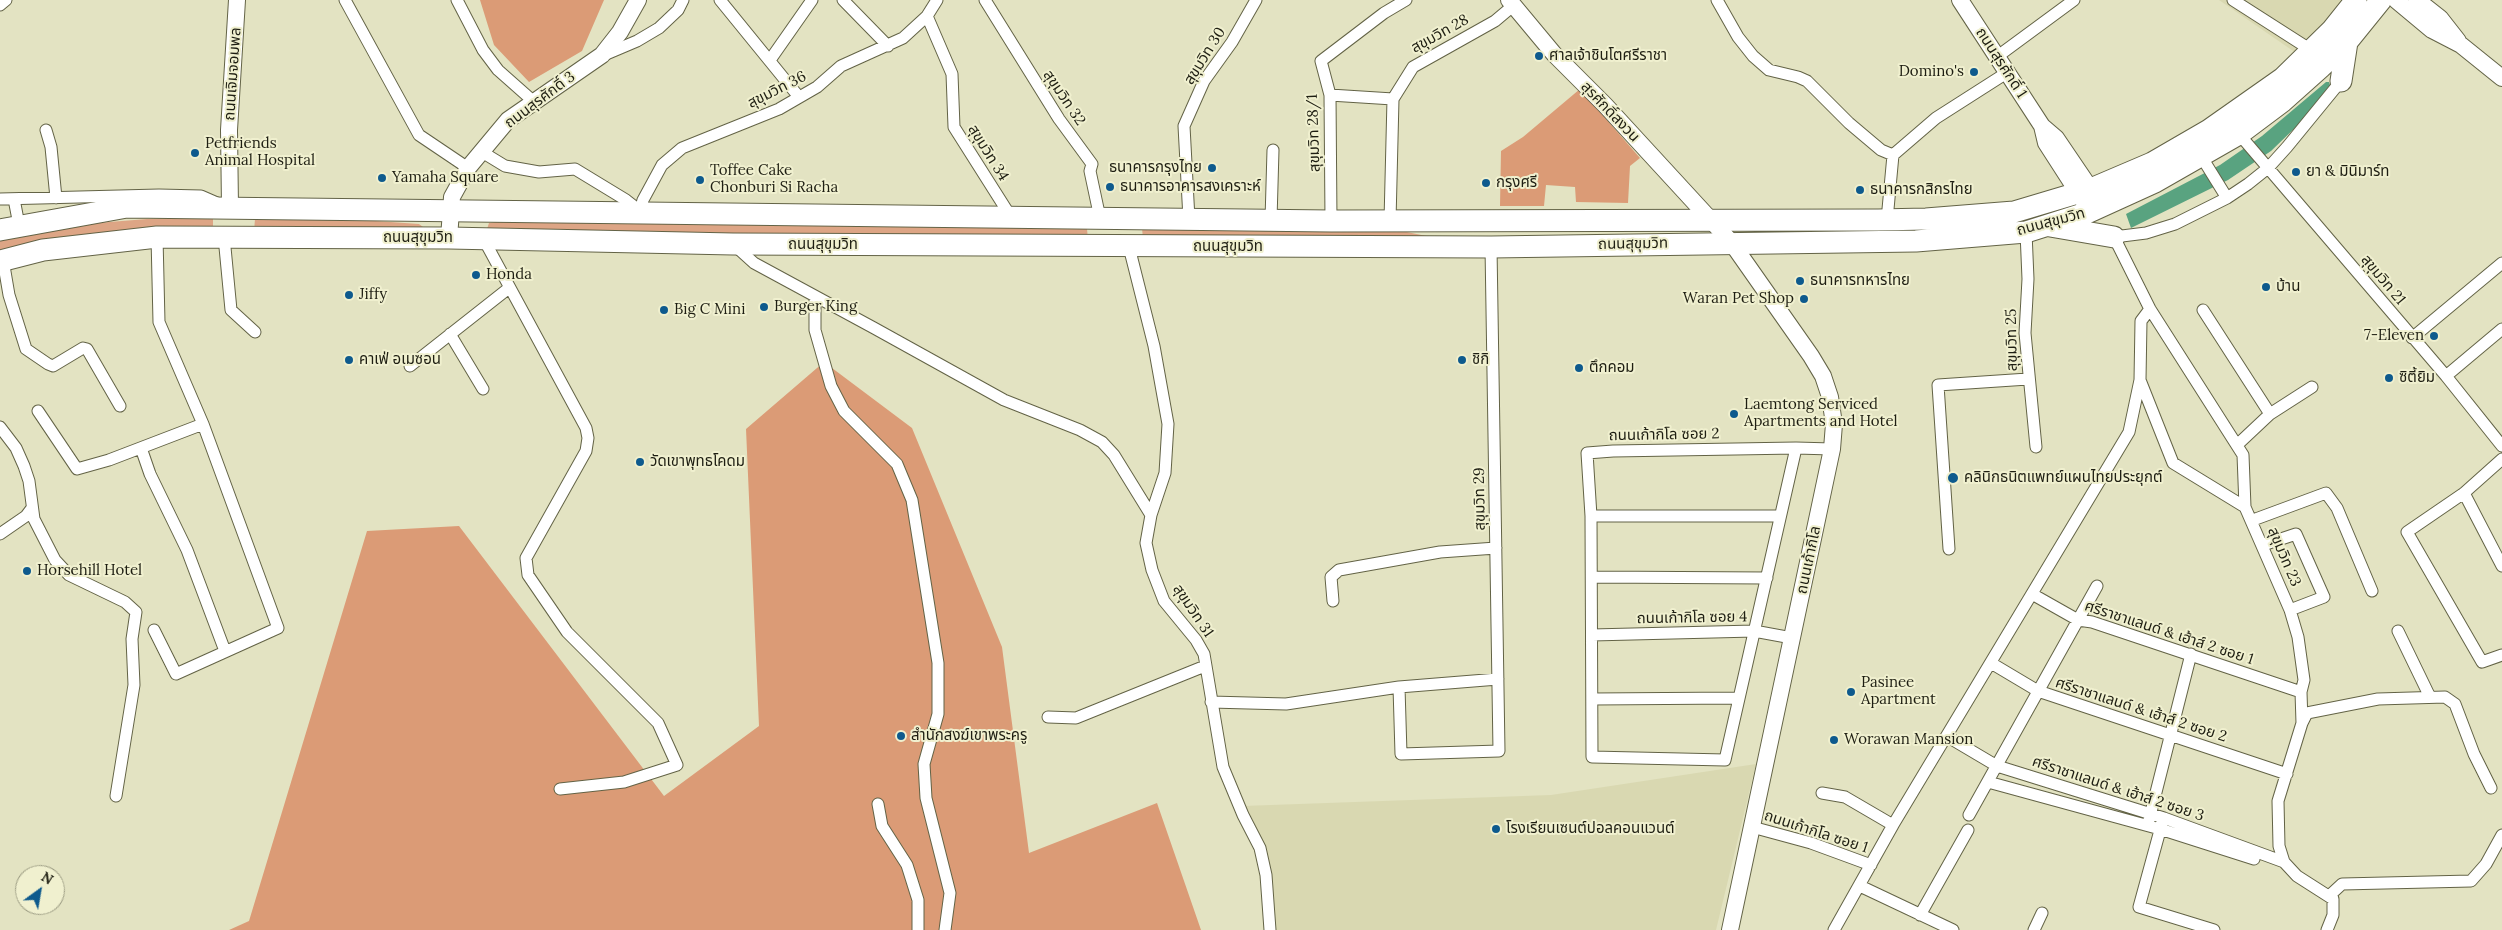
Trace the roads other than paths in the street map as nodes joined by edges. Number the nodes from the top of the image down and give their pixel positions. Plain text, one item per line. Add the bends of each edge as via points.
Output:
1 (6, 0) edge
2 (237, 0) edge
3 (345, 0) edge
4 (457, 0) edge
5 (638, 0) edge
6 (683, 0) edge
7 (720, 0) edge
8 (812, 0) edge
9 (842, 0) edge
10 (937, 0) edge
11 (985, 0) edge
12 (1256, 0) edge
13 (1406, 0) edge
14 (1717, 0) edge
15 (1960, 0) edge
16 (2074, 0) edge
17 (2233, 0) edge
18 (2356, 0) edge
19 (2381, 0) edge
20 (2396, 0) edge
21 (2417, 0) edge
22 (1512, 2) edge
23 (0, 5) edge
24 (927, 16) junction
25 (2347, 42) junction
26 (2460, 45) junction
27 (888, 46) junction
28 (2311, 50) junction
29 (602, 55) junction
30 (1998, 56) junction
31 (770, 60) junction
32 (2008, 72) junction
33 (2502, 78) edge
34 (2340, 81) joint
35 (1330, 96) junction
36 (799, 97) junction
37 (1394, 99) junction
38 (534, 102) junction
39 (46, 130) dead end
40 (2243, 139) junction
41 (1273, 150) dead end
42 (482, 152) junction
43 (1893, 156) junction
44 (2205, 162) junction
45 (2264, 164) junction
46 (468, 168) junction
47 (2224, 193) junction
48 (56, 198) junction
49 (0, 199) edge
50 (14, 199) junction
51 (2090, 200) junction
52 (127, 201) junction
53 (230, 207) junction
54 (450, 210) junction
55 (640, 211) junction
56 (1011, 217) junction
57 (1100, 218) junction
58 (1189, 219) junction
59 (1272, 220) junction
60 (1887, 220) junction
61 (1331, 221) junction
62 (1390, 221) junction
63 (1713, 221) junction
64 (2049, 226) junction
65 (10, 227) edge
66 (2026, 232) junction
67 (157, 237) junction
68 (224, 237) junction
69 (2114, 237) junction
70 (450, 238) junction
71 (483, 238) junction
72 (1731, 242) junction
73 (733, 244) junction
74 (1129, 247) junction
75 (1491, 247) junction
76 (2, 260) edge
77 (2502, 263) edge
78 (509, 288) junction
79 (815, 297) junction
80 (2150, 309) junction
81 (2204, 310) dead end
82 (2502, 329) edge
83 (255, 332) dead end
84 (450, 334) junction
85 (2412, 338) junction
86 (410, 366) dead end
87 (2446, 376) junction
88 (2028, 379) junction
89 (2140, 380) junction
90 (2312, 387) dead end
91 (483, 389) dead end
92 (120, 406) dead end
93 (38, 411) dead end
94 (2270, 414) junction
95 (204, 424) junction
96 (2, 433) edge
97 (2500, 441) edge
98 (2237, 445) junction
99 (2036, 447) dead end
100 (142, 448) junction
101 (1796, 448) junction
102 (1832, 449) junction
103 (2502, 459) edge
104 (2464, 493) junction
105 (2245, 507) junction
106 (32, 508) junction
107 (1151, 515) junction
108 (1591, 516) junction
109 (1779, 516) junction
110 (2253, 520) junction
111 (0, 534) edge
112 (2264, 545) junction
113 (1496, 548) junction
114 (1949, 549) dead end
115 (2502, 566) edge
116 (1592, 577) junction
117 (1767, 578) junction
118 (2097, 586) dead end
119 (2372, 591) dead end
120 (2032, 594) junction
121 (1333, 601) dead end
122 (2290, 610) junction
123 (2078, 620) junction
124 (154, 630) dead end
125 (1754, 631) junction
126 (2398, 631) dead end
127 (1592, 635) junction
128 (1792, 638) junction
129 (224, 651) junction
130 (2191, 654) junction
131 (2502, 655) edge
132 (1991, 663) junction
133 (1205, 666) junction
134 (1498, 679) junction
135 (1399, 687) junction
136 (2038, 691) junction
137 (2301, 692) junction
138 (2430, 697) junction
139 (1738, 698) junction
140 (1593, 699) junction
141 (1211, 702) junction
142 (1048, 716) dead end
143 (2302, 723) junction
144 (2169, 736) junction
145 (1948, 737) junction
146 (1997, 766) junction
147 (2287, 774) junction
148 (1988, 782) junction
149 (2491, 788) dead end
150 (560, 789) dead end
151 (1822, 793) dead end
152 (116, 796) dead end
153 (878, 804) dead end
154 (2150, 813) junction
155 (1969, 816) dead end
156 (2164, 818) junction
157 (1894, 825) junction
158 (2148, 826) junction
159 (1752, 827) junction
160 (2160, 829) junction
161 (1968, 830) dead end
162 (2502, 835) edge
163 (2284, 862) junction
164 (1871, 865) junction
165 (2297, 876) junction
166 (1860, 886) junction
167 (2329, 896) junction
168 (2042, 913) dead end
169 (1920, 915) junction
170 (918, 930) edge
171 (944, 930) edge
172 (1270, 930) edge
173 (1730, 930) edge
174 (1834, 930) edge
175 (1953, 930) edge
176 (2034, 930) edge
177 (2214, 930) edge
178 (2327, 930) edge

1 - 23 street
2 - 53 main road, ถนนเจิมจอมพล via 229,130
3 - 46 street via 419,134
4 - 38 street via 483,50 498,70
5 - 29 main road, ถนนสุรศักดิ์ 3
6 - 29 street via 678,10 659,28
7 - 31 street
8 - 31 street
9 - 27 street
10 - 24 street, สุขุมวิท 36
11 - 57 street, สุขุมวิท 32 via 1059,119 1092,164 1090,171
12 - 58 street, สุขุมวิท 30 via 1204,81 1184,126
13 - 35 street, สุขุมวิท 28/1 via 1320,61
14 - 43 street via 1738,37 1769,70 1806,81 1849,123
15 - 30 main road, ถนนสุรศักดิ์ 1
16 - 30 street
17 - 28 street
18 - 28 highway, ถนนสุขุมวิท
19 - 25 highway, ถนนสุขุมวิท
20 - 26 main road via 2432,30
21 - 26 main road via 2440,18
22 - 37 street, สุขุมวิท 28 via 1495,22 1413,67
22 - 63 main road, สุรศักดิ์สงวน via 1554,54
24 - 27 street, สุขุมวิท 36 via 903,38
24 - 56 street, สุขุมวิท 34 via 952,74 954,127
25 - 34 highway
25 - 40 highway, ถนนสุขุมวิท
26 - 33 main road
27 - 36 street, สุขุมวิท 36 via 841,66 817,87
28 - 51 highway, ถนนสุขุมวิท via 2283,78 2209,130
29 - 38 main road, ถนนสุรศักดิ์ 3
30 - 32 main road, ถนนสุรศักดิ์ 1
31 - 36 street
32 - 43 street via 1936,118
32 - 51 main road, ถนนสุรศักดิ์ 1 via 2042,126 2056,138
34 - 45 street
35 - 37 street
35 - 61 street, สุขุมวิท 28/1
36 - 55 street, สุขุมวิท 36 via 780,109 682,148 662,165
37 - 62 street, สุขุมวิท 28
38 - 42 main road, ถนนสุรศักดิ์ 3 via 508,120
39 - 48 street
40 - 44 highway, ถนนสุขุมวิท
40 - 45 street, สุขุมวิท 21
41 - 59 street
42 - 46 main road, ถนนสุรศักดิ์ 3
42 - 55 street via 505,166 539,172 575,169
43 - 60 street
44 - 47 street
44 - 51 highway, ถนนสุขุมวิท via 2155,182
45 - 47 street
45 - 85 street, สุขุมวิท 21
46 - 54 main road, ถนนสุรศักดิ์ 3 via 452,197
47 - 69 street via 2175,224 2146,233
48 - 50 street
48 - 52 street
49 - 50 street
50 - 65 street
51 - 60 highway, ถนนสุขุมวิท via 2014,212
51 - 64 highway, ถนนสุขุมวิท
52 - 53 highway, ถนนสุขุมวิท
52 - 65 highway, ถนนสุขุมวิท
53 - 54 highway, ถนนสุขุมวิท
54 - 55 highway, ถนนสุขุมวิท
54 - 70 main road, ถนนสุรศักดิ์ 3
55 - 56 highway, ถนนสุขุมวิท
56 - 57 highway, ถนนสุขุมวิท
57 - 58 highway, ถนนสุขุมวิท
58 - 59 highway, ถนนสุขุมวิท
59 - 61 highway, ถนนสุขุมวิท
60 - 63 highway, ถนนสุขุมวิท
61 - 62 highway, ถนนสุขุมวิท
62 - 63 highway, ถนนสุขุมวิท
63 - 72 main road, ถนนเก้ากิโล
64 - 66 highway, ถนนสุขุมวิท
64 - 69 highway
66 - 72 highway, ถนนสุขุมวิท via 1916,241
66 - 88 street, สุขุมวิท 25
67 - 68 highway, ถนนสุขุมวิท
67 - 76 highway, ถนนสุขุมวิท via 43,250
67 - 95 street via 159,322
68 - 70 highway, ถนนสุขุมวิท
68 - 83 street via 232,310
69 - 80 street, สุขุมวิท 23
70 - 71 highway, ถนนสุขุมวิท
71 - 73 highway, ถนนสุขุมวิท
71 - 78 street
72 - 75 highway, ถนนสุขุมวิท
72 - 102 main road, ถนนเก้ากิโล via 1823,376 1834,424
73 - 74 highway, ถนนสุขุมวิท
73 - 79 street via 754,264
74 - 75 highway, ถนนสุขุมวิท
74 - 107 street, สุขุมวิท 31 via 1154,346 1168,424 1165,473
75 - 113 street, สุขุมวิท 29
76 - 92 street via 26,349 53,366 83,348 87,349
77 - 85 street
78 - 84 street
78 - 150 street via 586,428 588,438 586,451 526,558 528,575 568,632 658,723 677,764 624,782
79 - 107 street via 1004,400 1102,442 1114,455
79 - 171 street via 816,330 831,386 844,411 896,464 912,500 938,663 938,714 924,764 926,798 950,893
80 - 89 street via 2141,321
80 - 98 street, สุขุมวิท 23
81 - 94 street
82 - 87 street
84 - 86 street
84 - 91 street
85 - 87 street, สุขุมวิท 21
87 - 97 street, สุขุมวิท 21
88 - 99 street, สุขุมวิท 25
88 - 114 street via 1938,385
89 - 105 street via 2173,463
89 - 120 street via 2129,432
90 - 94 street
93 - 100 street via 77,470
94 - 98 street
95 - 100 street
95 - 129 street via 278,628
96 - 106 street via 24,466
98 - 105 street, สุขุมวิท 23 via 2243,455
100 - 129 street via 150,474 186,550
101 - 102 street, ถนนเก้ากิโล ซอย 2
101 - 108 street, ถนนเก้ากิโล ซอย 2 via 1587,453
101 - 109 street
102 - 128 main road, ถนนเก้ากิโล
103 - 104 street
104 - 115 street
104 - 131 street via 2407,532 2482,662
105 - 110 street, สุขุมวิท 23
106 - 111 street
106 - 152 street via 45,543 69,576 125,602 136,612 132,639 134,685
107 - 133 street, สุขุมวิท 31 via 1146,543 1152,570 1164,601 1204,654
108 - 109 street
108 - 116 street
109 - 117 street
110 - 112 street, สุขุมวิท 23
110 - 119 street via 2326,493 2336,508
112 - 122 street, สุขุมวิท 23
112 - 122 street via 2296,534 2324,597
113 - 121 street via 1440,552 1338,570 1331,577
113 - 134 street, สุขุมวิท 29
116 - 117 street
116 - 127 street
117 - 125 street
118 - 123 street
120 - 123 street, ศรีราชาแลนด์ & เฮ้าส์ 2 ซอย 1
120 - 132 street
122 - 137 street, สุขุมวิท 23 via 2298,637 2304,680
123 - 130 street, ศรีราชาแลนด์ & เฮ้าส์ 2 ซอย 1
123 - 136 street
124 - 129 street via 176,674
125 - 127 street, ถนนเก้ากิโล ซอย 4
125 - 128 street, ถนนเก้ากิโล ซอย 4
125 - 139 street
126 - 138 street
127 - 140 street
128 - 159 main road, ถนนเก้ากิโล
130 - 137 street, ศรีราชาแลนด์ & เฮ้าส์ 2 ซอย 1
130 - 144 street
132 - 136 street, ศรีราชาแลนด์ & เฮ้าส์ 2 ซอย 2
132 - 145 street
133 - 141 street, สุขุมวิท 31
133 - 142 street via 1076,718
134 - 135 street
134 - 135 street, สุขุมวิท 29 via 1499,751 1401,754
135 - 141 street via 1286,704
136 - 144 street, ศรีราชาแลนด์ & เฮ้าส์ 2 ซอย 2
136 - 146 street
137 - 143 street, สุขุมวิท 23
138 - 143 street via 2378,699 2307,713
138 - 149 street via 2445,697 2455,704
139 - 140 street
139 - 140 street via 1725,760 1592,757
141 - 172 street, สุขุมวิท 31 via 1223,767 1260,848 1266,874
143 - 147 street, สุขุมวิท 23
144 - 147 street, ศรีราชาแลนด์ & เฮ้าส์ 2 ซอย 2
144 - 154 street
145 - 146 street, ศรีราชาแลนด์ & เฮ้าส์ 2 ซอย 3
145 - 157 street
146 - 148 street
146 - 154 street, ศรีราชาแลนด์ & เฮ้าส์ 2 ซอย 3
147 - 163 street, สุขุมวิท 23 via 2278,801 2279,846
148 - 155 street
148 - 158 street, ศรีราชาแลนด์ & เฮ้าส์ 2 ซอย 3
151 - 157 street via 1845,797
153 - 170 street via 882,826 906,865 918,900
154 - 156 street, ศรีราชาแลนด์ & เฮ้าส์ 2 ซอย 3
154 - 158 street
156 - 160 street
156 - 163 street, ศรีราชาแลนด์ & เฮ้าส์ 2 ซอย 3
157 - 164 street
158 - 160 street, ศรีราชาแลนด์ & เฮ้าส์ 2 ซอย 3
159 - 164 street, ถนนเก้ากิโล ซอย 1 via 1812,843
159 - 173 main road, ถนนเก้ากิโล
160 - 165 street, ศรีราชาแลนด์ & เฮ้าส์ 2 ซอย 3 via 2279,866
160 - 177 street via 2139,907
161 - 169 street
162 - 167 street via 2486,864 2471,881 2342,884
163 - 165 street
164 - 166 street
165 - 167 street
166 - 169 street
166 - 174 street
167 - 178 street via 2335,903
168 - 176 street
169 - 175 street

